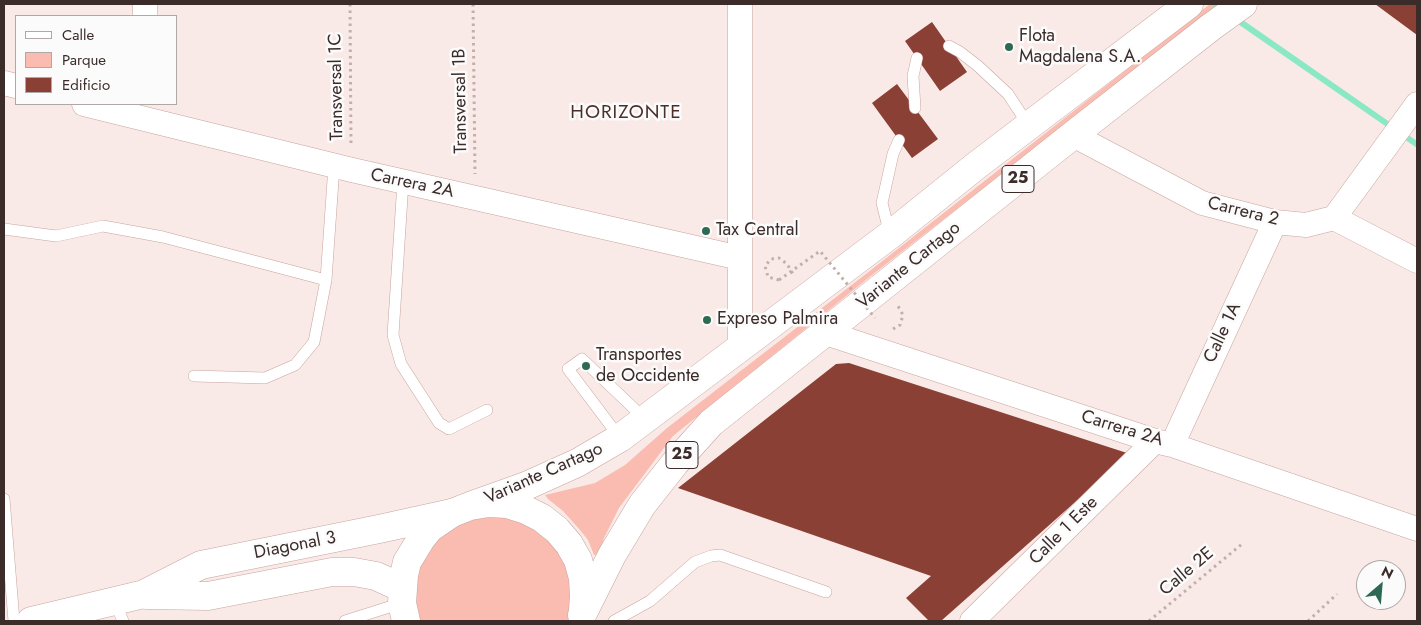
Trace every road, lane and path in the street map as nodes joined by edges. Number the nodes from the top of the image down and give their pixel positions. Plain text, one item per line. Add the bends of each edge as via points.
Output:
1 (350, 4) edge
2 (473, 4) edge
3 (740, 4) edge
4 (1188, 4) edge
5 (1243, 4) edge
6 (948, 46) dead end
7 (917, 58) dead end
8 (93, 105) edge
9 (914, 108) dead end
10 (1415, 108) edge
11 (145, 111) edge
12 (1029, 126) junction
13 (1074, 135) junction
14 (899, 140) dead end
15 (343, 168) junction
16 (403, 182) junction
17 (476, 198) junction
18 (1334, 218) junction
19 (1275, 222) junction
20 (4, 229) edge
21 (890, 235) junction
22 (740, 258) junction
23 (1417, 261) edge
24 (326, 280) junction
25 (808, 296) junction
26 (875, 318) dead end
27 (826, 333) junction
28 (740, 348) junction
29 (194, 376) dead end
30 (487, 410) dead end
31 (646, 420) junction
32 (620, 438) junction
33 (1164, 443) junction
34 (4, 499) edge
35 (461, 509) junction
36 (1417, 529) edge
37 (1242, 544) dead end
38 (826, 592) dead end
39 (144, 594) junction
40 (1337, 594) dead end
41 (401, 608) edge
42 (119, 612) edge
43 (581, 618) edge
44 (14, 621) edge
45 (31, 621) edge
46 (345, 621) edge
47 (614, 621) edge
48 (972, 621) edge
49 (1149, 621) edge
50 (1308, 621) edge

1 - 15 path, Transversal 1C
2 - 17 path, Transversal 1B
3 - 22 street
4 - 12 main road, Variante Cartago / 25
5 - 13 main road, Variante Cartago / 25
6 - 12 lane via 978,66 1008,94
7 - 9 lane via 912,76
8 - 11 street, Carrera 2A
10 - 18 street
11 - 15 street, Carrera 2A
12 - 21 main road, Variante Cartago / 25
13 - 19 street, Carrera 2 via 1202,203
13 - 27 main road, Variante Cartago / 25
14 - 21 lane via 882,204
15 - 16 street, Carrera 2A
15 - 24 lane
16 - 17 street, Carrera 2A
16 - 30 lane via 394,335 401,364 439,423 449,428
17 - 22 street, Carrera 2A
18 - 19 street, Carrera 2 via 1306,225
18 - 23 street
19 - 33 street, Calle 1A
20 - 24 lane via 56,236 103,226 163,237
21 - 25 main road, Variante Cartago / 25
22 - 28 street
24 - 29 lane via 314,342 295,365 265,378
25 - 26 path, bridge via 787,264 779,258 771,259 765,266 768,277 779,280 820,250
25 - 28 main road, Variante Cartago / 25
27 - 33 street, Carrera 2A
27 - 43 main road, Variante Cartago / 25 via 711,423 675,463 642,506 612,555
28 - 31 main road, Variante Cartago / 25
31 - 32 main road, Variante Cartago / 25
31 - 32 lane via 582,359 568,369
32 - 35 main road, Variante Cartago / 25 via 577,463 526,486
33 - 36 street, Carrera 2A
33 - 48 street, Calle 1 Este
34 - 44 lane
35 - 39 main road, Diagonal 3 via 201,565
35 - 41 main road, 25 via 430,528 413,550 407,562
35 - 43 main road, 25 via 489,503 508,504 542,518 557,530 578,560 583,578
37 - 49 path, Calle 2E
38 - 47 lane via 720,555 710,556 695,562 650,601
39 - 41 main road, Diagonal 3 via 208,596 354,572 376,576
39 - 42 main road, Diagonal 3
40 - 50 path
41 - 46 lane
42 - 45 main road, Diagonal 3

